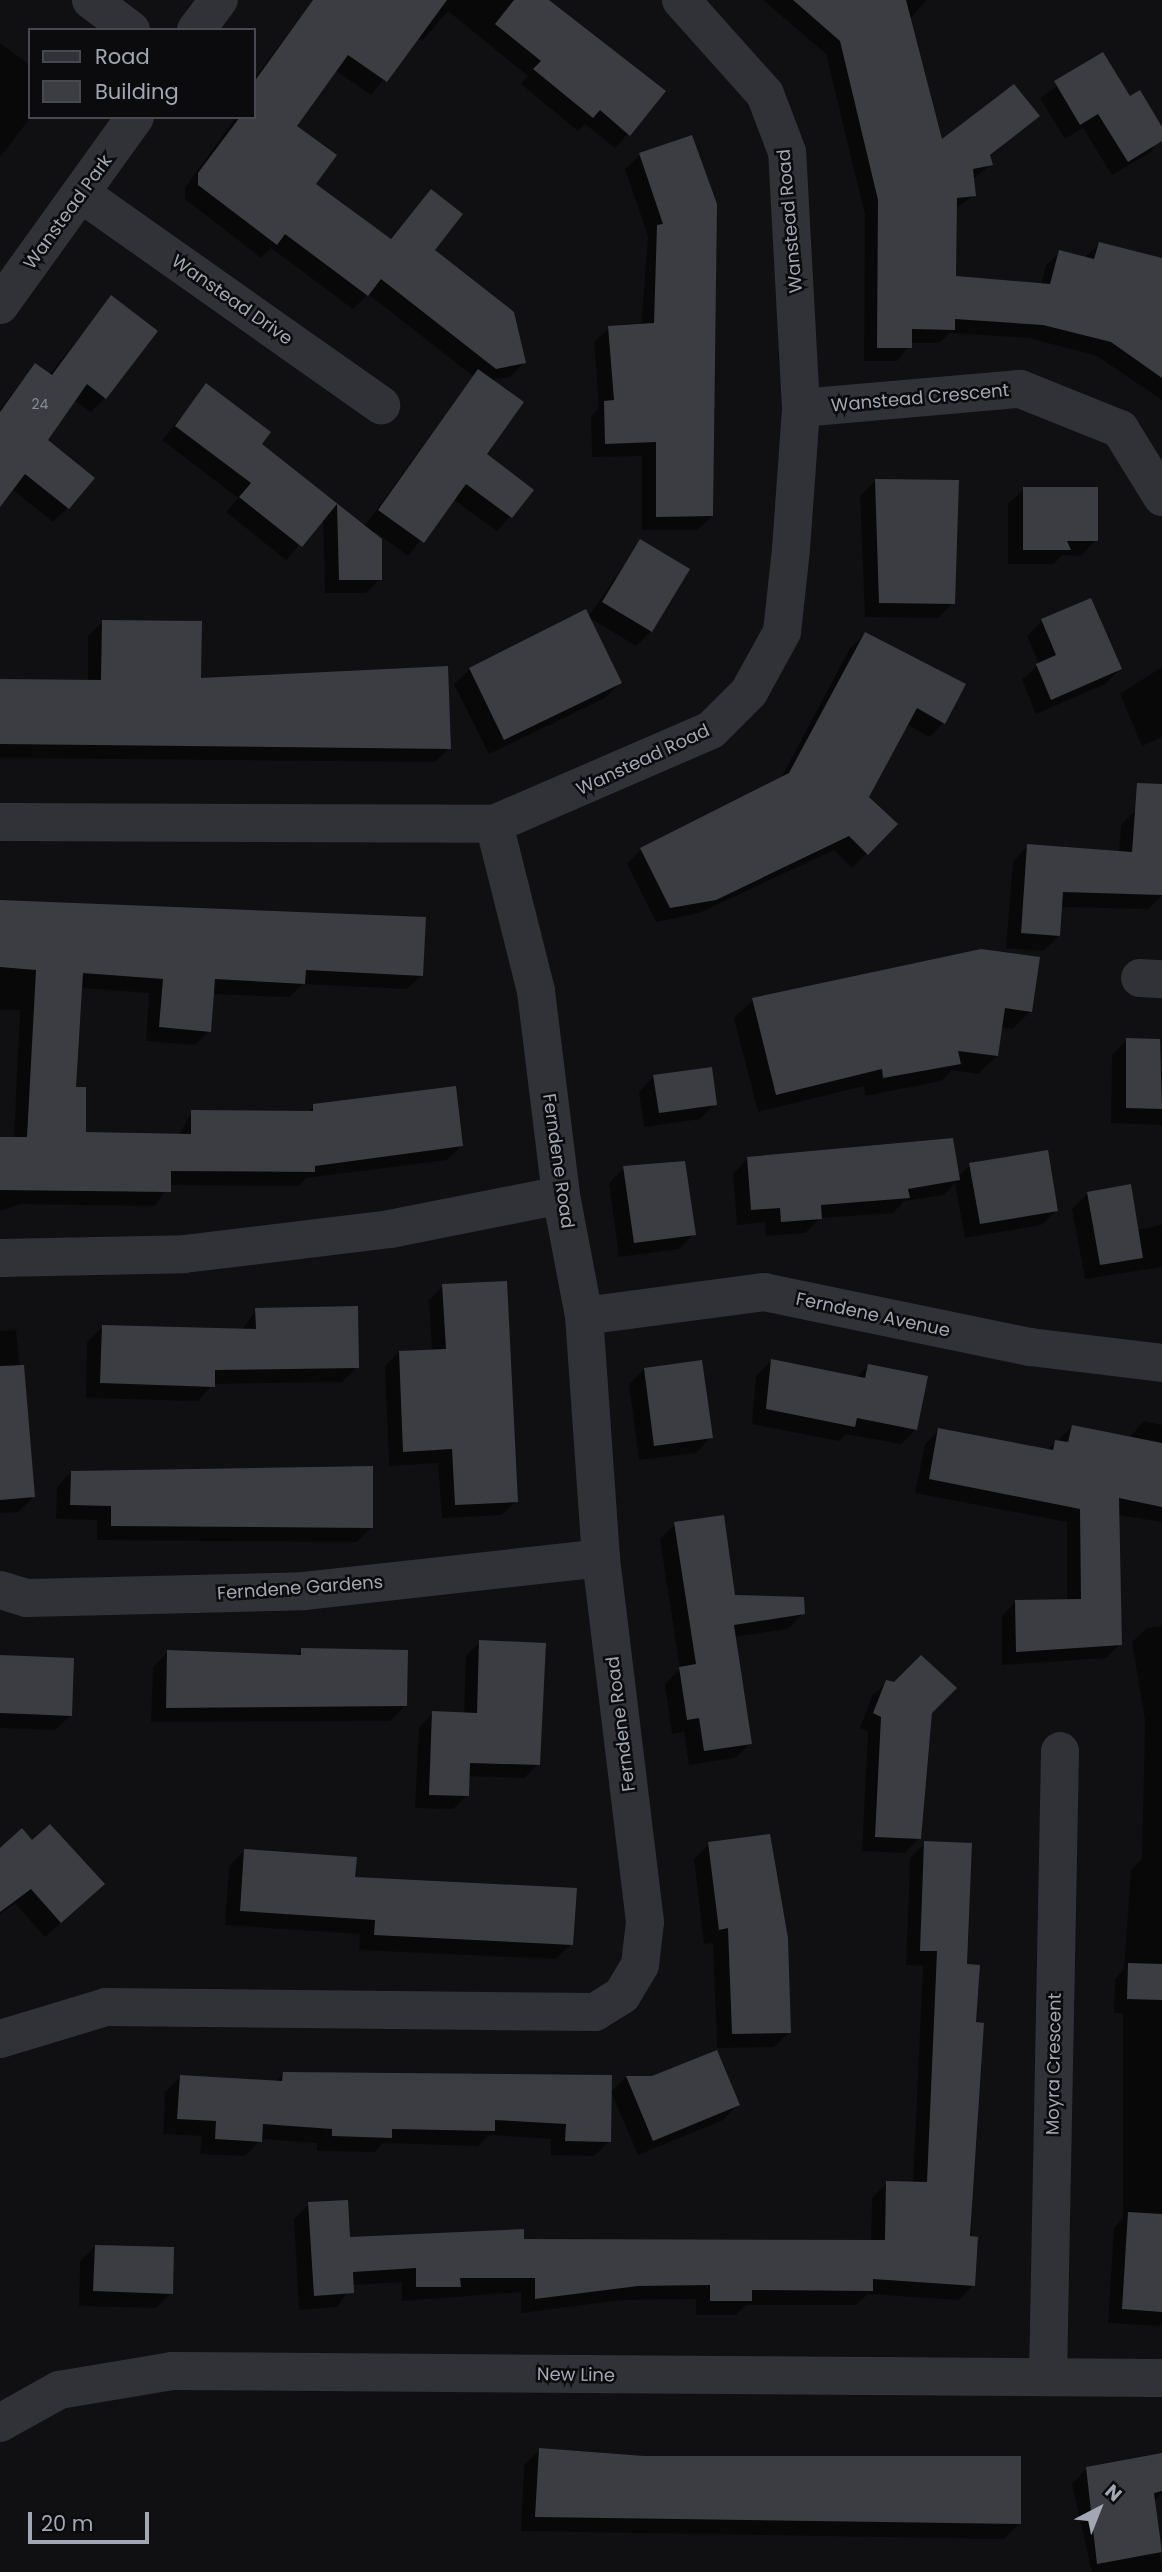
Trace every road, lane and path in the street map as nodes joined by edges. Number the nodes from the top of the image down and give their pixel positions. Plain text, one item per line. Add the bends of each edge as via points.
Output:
1 (91, 0) edge
2 (219, 0) edge
3 (681, 0) edge
4 (128, 28) edge
5 (198, 28) edge
6 (134, 119) edge
7 (83, 195) junction
8 (0, 306) edge
9 (381, 405) dead end
10 (801, 408) junction
11 (1162, 496) edge
12 (0, 822) edge
13 (494, 824) junction
14 (561, 1195) junction
15 (0, 1258) edge
16 (584, 1316) junction
17 (1162, 1363) edge
18 (601, 1558) junction
19 (0, 1590) edge
20 (1060, 1751) dead end
21 (0, 2039) edge
22 (1048, 2377) junction
23 (1162, 2378) edge
24 (0, 2423) edge

1 - 4 street
2 - 5 street
3 - 10 street, Wanstead Road via 765,94 787,152
6 - 7 street, Wanstead Park
7 - 8 street, Wanstead Park
7 - 9 street, Wanstead Drive
10 - 11 street, Wanstead Crescent via 1020,389 1120,429
10 - 13 street, Wanstead Road via 782,632 749,692 711,730
12 - 13 street, Wanstead Road
13 - 14 street, Ferndene Road via 536,991
14 - 15 street via 390,1229 184,1254
14 - 16 street, Ferndene Road
16 - 17 street, Ferndene Avenue via 764,1292 1030,1347
16 - 18 street, Ferndene Road
18 - 19 street, Ferndene Gardens via 304,1591 27,1598
18 - 21 street, Ferndene Road via 645,1922 640,1965 622,1995 595,2012 549,2014 106,2007
20 - 22 street, Moyra Crescent
22 - 23 street, New Line
22 - 24 street, New Line via 172,2371 59,2390

